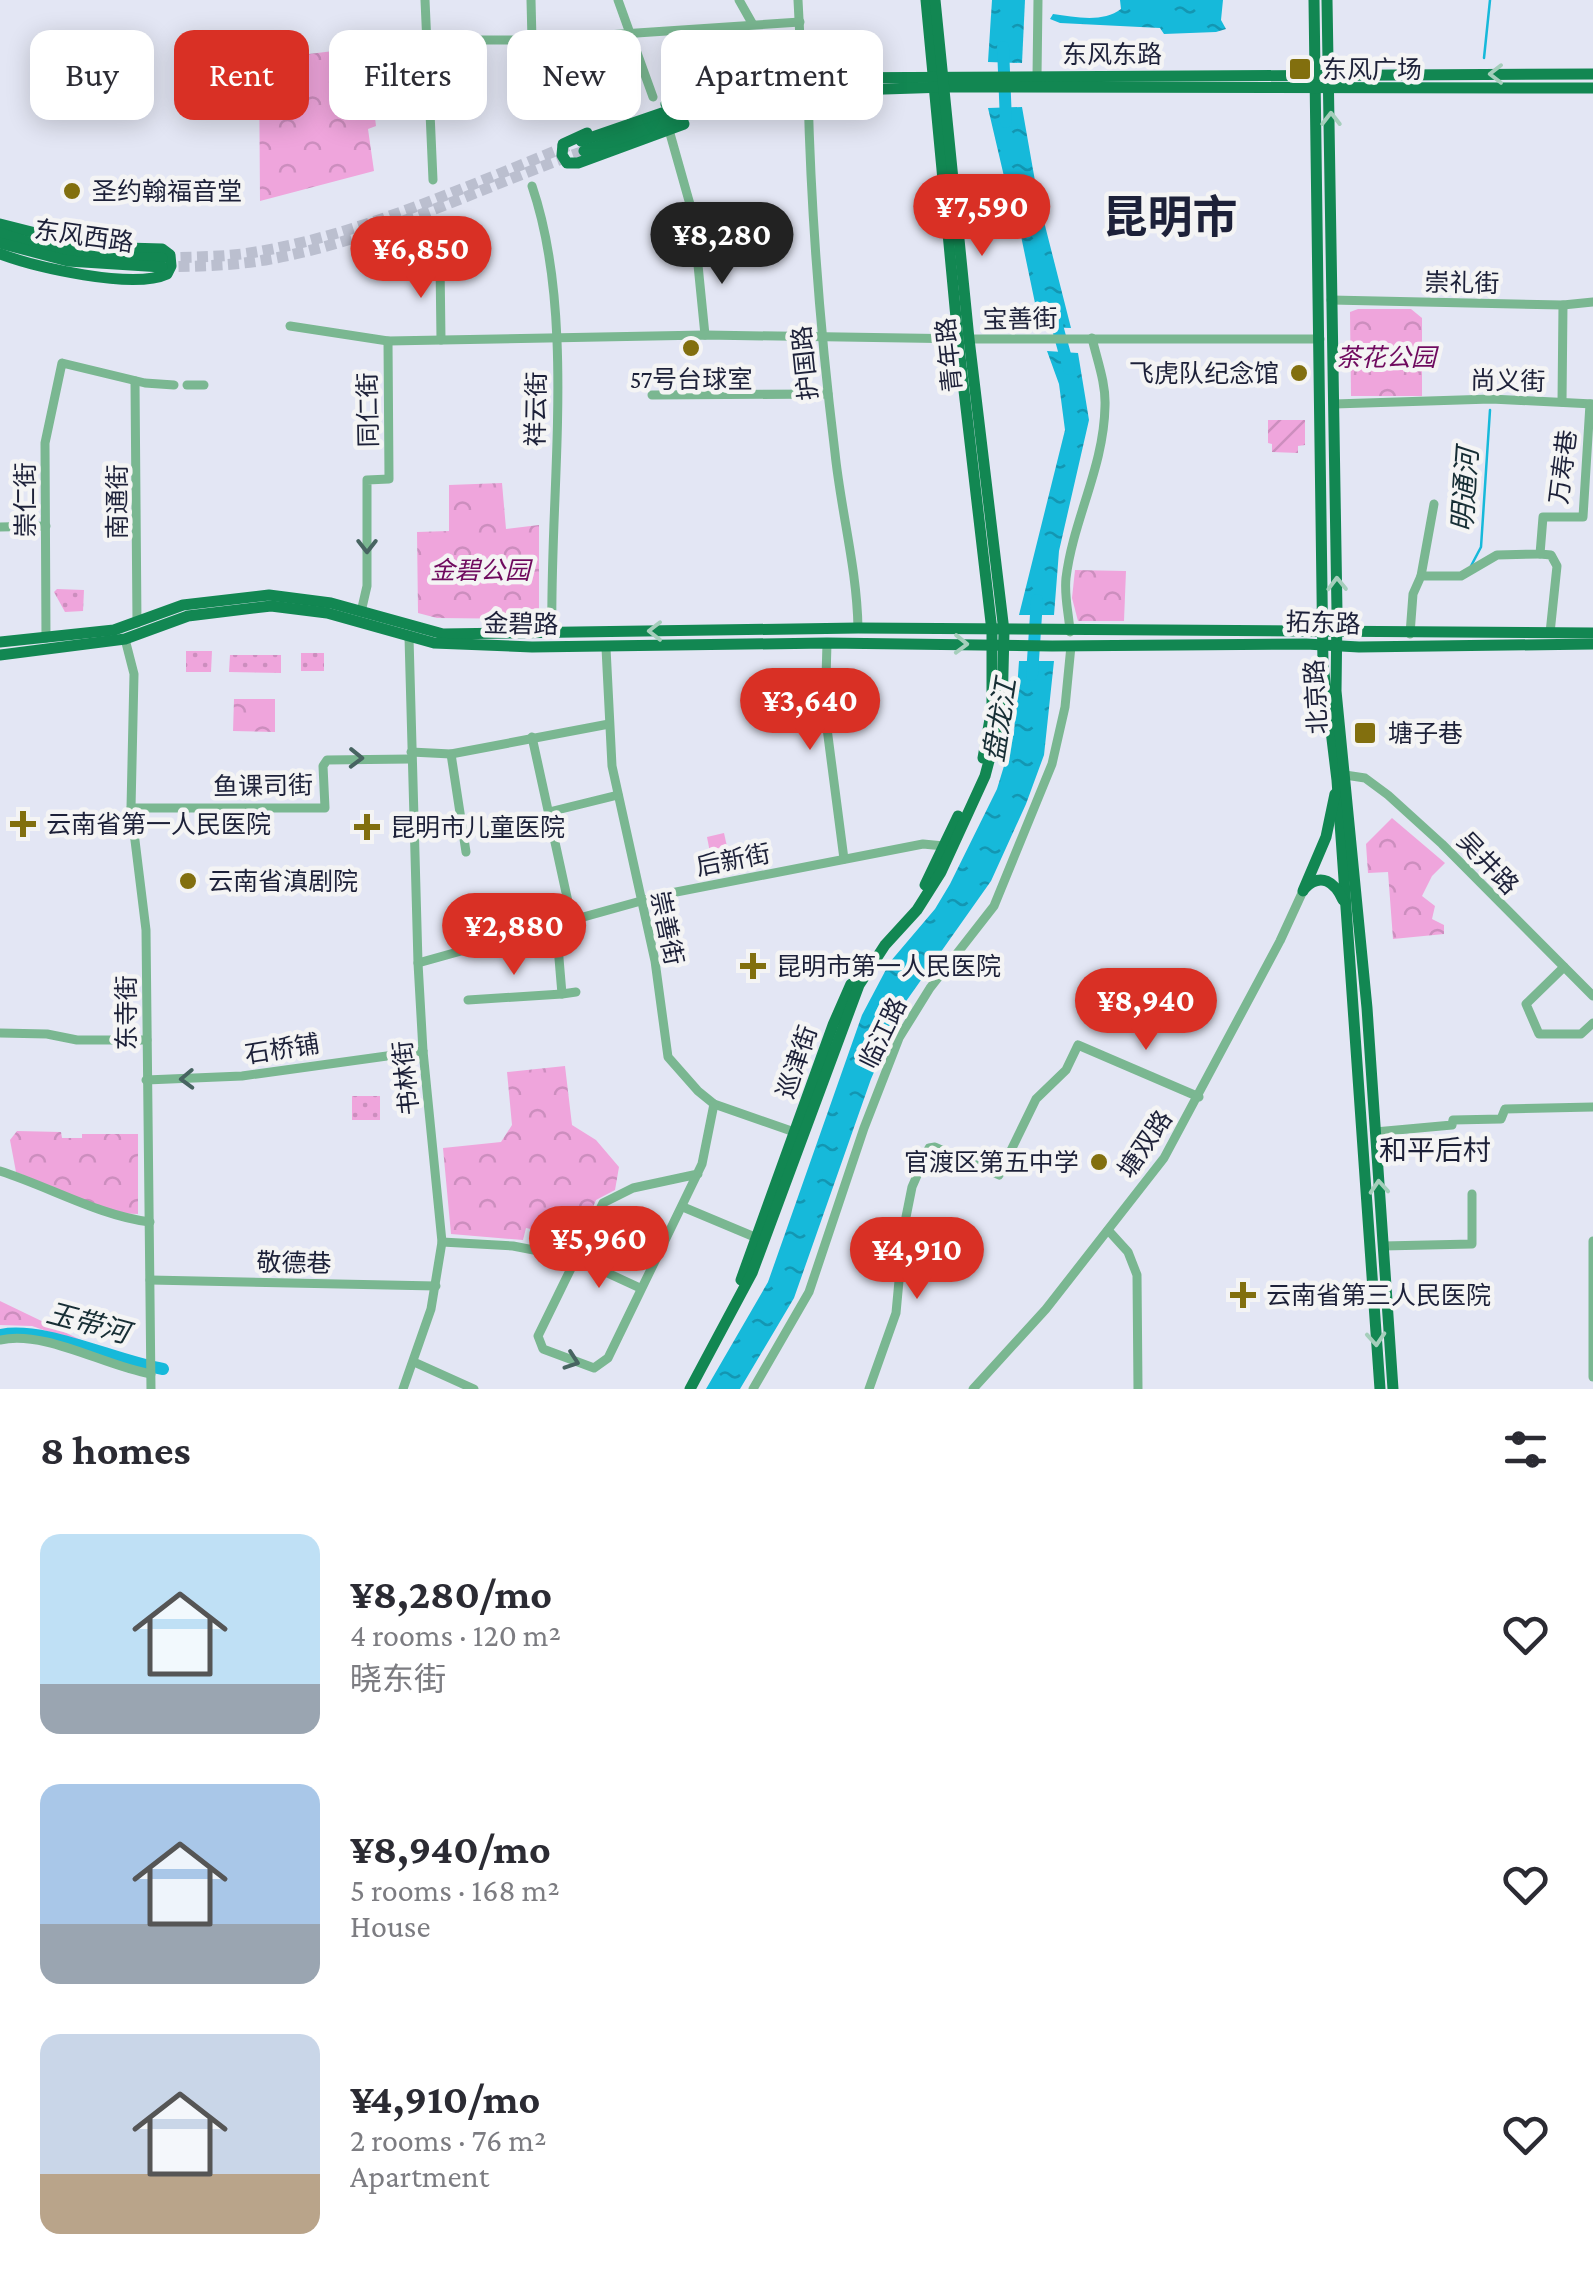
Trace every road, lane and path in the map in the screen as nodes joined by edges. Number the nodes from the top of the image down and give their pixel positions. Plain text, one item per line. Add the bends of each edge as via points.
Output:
1 (425, 0) edge
2 (530, 0) edge
3 (618, 0) edge
4 (739, 0) edge
5 (798, 0) edge
6 (926, 0) edge
7 (935, 0) edge
8 (1038, 0) edge
9 (1314, 0) edge
10 (1327, 0) edge
11 (800, 22) junction
12 (752, 23) junction
13 (426, 30) edge
14 (532, 30) edge
15 (629, 30) edge
16 (800, 30) edge
17 (641, 31) edge
18 (641, 63) edge
19 (1315, 74) junction
20 (1330, 74) junction
21 (1593, 74) edge
22 (883, 80) edge
23 (1030, 80) junction
24 (940, 82) junction
25 (883, 86) edge
26 (1315, 88) junction
27 (1330, 88) junction
28 (1593, 88) edge
29 (653, 97) dead end
30 (661, 106) edge
31 (661, 116) edge
32 (430, 120) edge
33 (666, 120) edge
34 (696, 120) edge
35 (808, 120) edge
36 (669, 130) junction
37 (433, 180) dead end
38 (532, 186) dead end
39 (0, 224) edge
40 (0, 233) edge
41 (0, 242) edge
42 (0, 254) edge
43 (440, 262) dead end
44 (1331, 300) junction
45 (1593, 302) edge
46 (1563, 305) junction
47 (290, 326) dead end
48 (705, 335) junction
49 (823, 335) junction
50 (556, 336) junction
51 (1092, 338) junction
52 (964, 339) junction
53 (1320, 339) junction
54 (441, 340) junction
55 (388, 341) junction
56 (135, 381) junction
57 (174, 384) dead end
58 (187, 385) dead end
59 (204, 385) dead end
60 (652, 394) dead end
61 (828, 394) junction
62 (1562, 402) junction
63 (1334, 404) junction
64 (1592, 404) edge
65 (1434, 504) dead end
66 (46, 526) junction
67 (0, 527) edge
68 (1540, 554) junction
69 (1421, 576) junction
70 (361, 612) junction
71 (137, 623) junction
72 (858, 628) junction
73 (998, 631) junction
74 (1052, 632) joint
75 (1070, 632) junction
76 (1337, 632) junction
77 (1550, 633) junction
78 (1593, 633) edge
79 (552, 634) junction
80 (1410, 634) junction
81 (409, 637) junction
82 (46, 638) junction
83 (125, 639) junction
84 (1327, 641) junction
85 (0, 642) edge
86 (827, 643) junction
87 (1593, 644) edge
88 (1003, 645) junction
89 (1052, 646) joint
90 (1071, 646) junction
91 (606, 648) junction
92 (0, 655) edge
93 (609, 724) junction
94 (532, 738) junction
95 (451, 754) junction
96 (411, 756) junction
97 (1341, 777) junction
98 (618, 795) junction
99 (131, 808) junction
100 (549, 812) junction
101 (944, 846) junction
102 (466, 852) dead end
103 (844, 858) junction
104 (1303, 891) junction
105 (641, 900) junction
106 (1346, 909) junction
107 (572, 920) junction
108 (556, 923) junction
109 (418, 963) junction
110 (1564, 967) junction
111 (576, 992) dead end
112 (562, 994) junction
113 (1593, 996) edge
114 (468, 1000) dead end
115 (1593, 1022) edge
116 (0, 1033) edge
117 (147, 1040) junction
118 (422, 1051) junction
119 (146, 1080) junction
120 (1199, 1097) junction
121 (714, 1104) junction
122 (1593, 1107) edge
123 (1375, 1132) junction
124 (800, 1134) junction
125 (0, 1171) edge
126 (698, 1174) junction
127 (1472, 1194) dead end
128 (682, 1206) junction
129 (150, 1222) junction
130 (1108, 1230) junction
131 (756, 1238) junction
132 (1593, 1241) edge
133 (442, 1242) junction
134 (1384, 1246) junction
135 (575, 1258) junction
136 (150, 1280) junction
137 (436, 1286) junction
138 (640, 1288) junction
139 (0, 1340) edge
140 (1592, 1340) edge
141 (414, 1362) junction
142 (151, 1373) junction
143 (1593, 1377) edge
144 (151, 1389) edge
145 (403, 1389) edge
146 (474, 1389) edge
147 (681, 1389) edge
148 (690, 1389) edge
149 (754, 1389) edge
150 (869, 1389) edge
151 (974, 1389) edge
152 (1138, 1389) edge
153 (1380, 1389) edge
154 (1393, 1389) edge

1 - 13 street
2 - 14 street
3 - 15 street
4 - 12 street
5 - 11 street
6 - 24 main road, 青年路
7 - 24 main road, 青年路
8 - 23 street
9 - 19 main road, 北京路
10 - 20 main road, 北京路
11 - 12 street
11 - 16 street
12 - 17 street
18 - 29 street
19 - 20 main road, 东风东路
19 - 23 main road, 东风东路
19 - 26 main road, 北京路
21 -> 20 main road, 东风东路
20 - 27 main road, 北京路
22 - 24 main road, 东风东路
23 - 24 main road, 东风东路
23 - 26 main road, 东风东路
24 - 25 main road, 东风东路
24 - 52 main road, 青年路
26 - 27 main road, 东风东路
26 - 53 main road, 北京路
27 - 28 main road, 东风东路
44 -> 27 main road, 北京路
30 - 36 main road via 566,141 562,155 578,163
31 - 33 main road, 东风东路 via 582,146
32 - 37 street
34 - 36 main road
35 - 49 street, 护国路
36 - 48 street via 694,216
38 - 50 street, 祥云街 via 546,238
39 - 42 main road via 92,247 162,249 171,266 154,278 95,276
40 - 41 main road, 东风西路 via 70,253 162,262 68,261
43 - 54 street
44 - 46 street, 崇礼街
44 - 63 main road, 北京路
45 - 46 street, 崇礼街
46 - 62 street, 尚义街
47 - 55 street, 宝善街
48 - 49 street, 宝善街
48 - 50 street, 宝善街
49 - 52 street, 宝善街
49 - 61 street, 护国路
50 - 54 street, 宝善街
50 - 79 street, 祥云街
51 - 52 street, 宝善街
51 - 53 street, 宝善街
51 - 75 street via 1106,408 1066,578
52 - 73 main road, 青年路
53 - 84 main road, 北京路
54 - 55 street, 宝善街
55 -> 70 street, 同仁街 via 389,479 367,480
56 - 57 street
56 - 66 street, 崇仁街 via 62,363 45,443
56 - 71 street, 南通街
58 - 59 street
60 - 61 street
61 - 72 street, 护国路
62 - 63 street, 尚义街
62 - 64 street, 尚义街
76 -> 63 main road, 北京路
64 - 68 street, 万寿巷 via 1583,517 1543,517
65 - 69 street
66 - 67 street
66 - 82 street, 崇仁街
68 - 69 street via 1497,555 1461,576
68 - 77 street via 1552,556 1557,566
69 - 80 street
70 - 71 main road, 金碧路 via 300,598 250,596 183,605
70 - 79 main road, 金碧路 via 443,634
71 - 82 main road, 金碧路
72 - 73 main road, 金碧路
72 -> 79 main road, 金碧路
73 - 74 main road, 金碧路
73 - 88 main road, 青年路
74 - 75 main road, 拓东路
75 - 84 main road, 拓东路
76 - 80 main road, 拓东路
76 - 84 main road, 北京路
77 - 78 main road, 拓东路
77 - 80 main road, 拓东路
81 - 83 main road, 金碧路 via 327,613 271,606 188,616
81 - 91 main road, 金碧路 via 434,644
81 - 96 street, 书林街
82 - 85 main road, 金碧路
83 - 92 main road, 金碧路
83 - 99 street, 东寺街 via 134,674
84 - 87 main road, 拓东路
84 - 90 main road, 拓东路
84 - 97 main road, 北京路
86 -> 88 main road, 金碧路
86 - 91 main road, 金碧路
86 - 103 street via 825,713
88 - 89 main road, 金碧路
88 - 101 main road, 巡津街 via 986,748
88 - 124 main road, 巡津街 via 1002,712 985,776 928,895 858,985
89 - 90 main road, 拓东路
90 - 149 street, 临江路 via 1052,764 994,906 899,1038 809,1292
91 - 93 street, 崇善街
93 - 94 street
93 - 98 street, 崇善街
94 - 95 street
94 - 100 street
95 - 96 street
95 - 102 street
99 -> 96 street, 鱼课司街 via 325,808 327,760
96 - 109 street, 书林街
97 - 104 main road
97 - 106 main road, 北京路
97 - 110 street, 吴井路 via 1365,778 1384,791
97 - 123 main road, 北京路
98 - 100 street
98 - 105 street, 崇善街
99 - 117 street, 东寺街 via 145,922
100 - 107 street
101 - 103 street, 后新街
101 - 124 main road, 巡津街 via 916,900 854,979
103 - 105 street, 后新街
104 - 106 main road via 1312,881 1330,881
104 - 120 street, 塘双路
105 - 107 street, 后新街
105 - 121 street, 崇善街 via 668,1057
106 -> 153 main road, 北京路
107 - 108 street, 后新街
108 - 109 street, 后新街
108 - 112 street
109 - 118 street, 书林街
110 - 113 street, 吴井路
110 - 115 street via 1526,1004 1539,1034 1580,1034
111 - 112 street
112 - 114 street
116 - 117 street
117 - 119 street, 东寺街
118 -> 119 street, 石桥铺 via 242,1076
118 - 133 street, 书林街
119 - 129 street, 东寺街
120 - 130 street, 塘双路 via 1164,1158
120 - 150 street via 1078,1045 1066,1070 1036,1099 998,1175 929,1148 912,1187 896,1312
121 - 124 street, 崇善街
121 - 126 street
122 - 123 street via 1505,1108 1501,1119
134 -> 123 main road, 北京路
124 - 131 main road, 巡津街
124 - 148 main road, 巡津街 via 752,1273
125 - 129 street via 120,1218
126 - 128 street
126 - 135 street via 613,1196 597,1211
127 - 134 street via 1472,1244
128 - 131 street
128 - 138 street
129 - 136 street, 东寺街
130 - 151 street, 塘双路
130 - 152 street via 1137,1275
131 - 147 main road, 巡津街 via 735,1293
132 - 140 street
133 - 135 street
133 - 137 street, 书林街
134 - 154 main road, 北京路
135 - 138 street
135 -> 138 street via 538,1336 543,1349 562,1359 602,1365
136 - 137 street, 敬德巷
136 - 142 street, 东寺街
137 - 141 street, 书林街
139 - 142 street via 30,1338
140 - 143 street
141 - 145 street, 书林街
141 - 146 street
142 - 144 street, 东寺街

